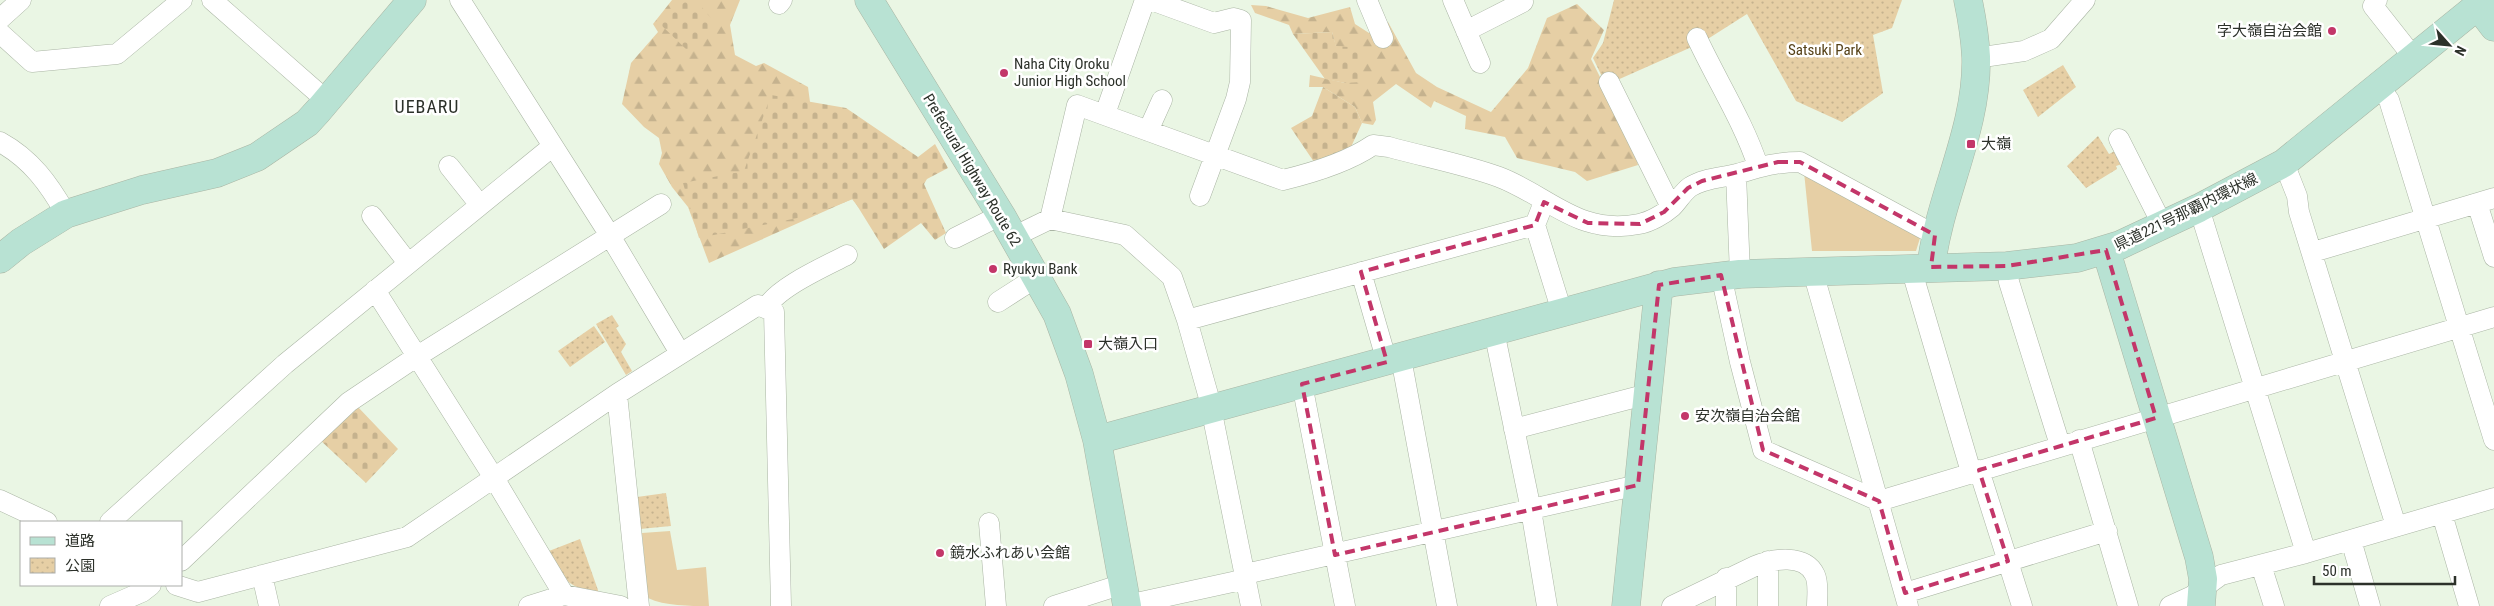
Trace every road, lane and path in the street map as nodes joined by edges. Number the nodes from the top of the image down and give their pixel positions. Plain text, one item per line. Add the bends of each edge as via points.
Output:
1 (21, 0) edge
2 (182, 0) edge
3 (212, 0) edge
4 (412, 0) edge
5 (460, 0) edge
6 (869, 0) edge
7 (1145, 0) edge
8 (1151, 0) edge
9 (1367, 0) edge
10 (1453, 0) edge
11 (1968, 0) edge
12 (2085, 0) edge
13 (2377, 0) edge
14 (1523, 2) dead end
15 (2486, 11) edge
16 (0, 18) edge
17 (1466, 31) junction
18 (0, 33) edge
19 (1383, 38) dead end
20 (1697, 38) dead end
21 (1976, 58) junction
22 (2414, 58) junction
23 (1480, 64) dead end
24 (1609, 82) dead end
25 (2380, 86) junction
26 (1162, 100) dead end
27 (327, 101) junction
28 (1105, 114) junction
29 (1148, 131) junction
30 (2119, 139) dead end
31 (0, 142) edge
32 (554, 146) junction
33 (1214, 155) junction
34 (2284, 163) junction
35 (449, 166) dead end
36 (1758, 166) junction
37 (1736, 174) junction
38 (1200, 196) dead end
39 (2486, 201) edge
40 (1544, 202) junction
41 (661, 204) dead end
42 (480, 205) junction
43 (1671, 207) junction
44 (2199, 208) junction
45 (66, 214) junction
46 (372, 216) dead end
47 (2425, 218) junction
48 (1050, 219) junction
49 (1535, 225) junction
50 (1007, 226) junction
51 (2164, 226) junction
52 (609, 234) junction
53 (1935, 235) junction
54 (955, 238) dead end
55 (2106, 250) junction
56 (2313, 252) junction
57 (847, 255) dead end
58 (2494, 257) edge
59 (0, 259) edge
60 (408, 263) junction
61 (2007, 266) junction
62 (1921, 268) junction
63 (1362, 272) junction
64 (1813, 272) junction
65 (1730, 275) junction
66 (1037, 277) junction
67 (1659, 285) junction
68 (375, 290) junction
69 (998, 302) dead end
70 (766, 308) junction
71 (1562, 312) junction
72 (2494, 317) edge
73 (1188, 320) junction
74 (2460, 327) junction
75 (1494, 331) junction
76 (680, 353) junction
77 (416, 357) junction
78 (1394, 360) junction
79 (2346, 362) junction
80 (1302, 384) junction
81 (2255, 390) junction
82 (617, 394) junction
83 (1648, 394) junction
84 (1211, 409) junction
85 (2490, 416) edge
86 (2156, 418) junction
87 (1514, 429) junction
88 (1097, 440) junction
89 (2080, 440) junction
90 (2494, 440) edge
91 (2060, 445) junction
92 (1975, 471) junction
93 (494, 478) junction
94 (1638, 485) junction
95 (2494, 498) edge
96 (0, 500) edge
97 (1879, 501) junction
98 (1530, 510) junction
99 (2442, 514) junction
100 (45, 521) edge
101 (111, 521) edge
102 (989, 523) dead end
103 (2396, 526) junction
104 (2107, 531) junction
105 (1434, 533) junction
106 (2351, 540) junction
107 (2306, 553) junction
108 (1335, 555) junction
109 (182, 560) edge
110 (1768, 561) junction
111 (2008, 561) junction
112 (2261, 566) junction
113 (262, 575) junction
114 (1245, 576) junction
115 (1726, 578) junction
116 (150, 586) edge
117 (179, 586) edge
118 (564, 595) junction
119 (2202, 597) edge
120 (1126, 599) edge
121 (1907, 599) edge
122 (1681, 604) edge
123 (110, 606) edge
124 (269, 606) edge
125 (529, 606) edge
126 (621, 606) edge
127 (639, 606) edge
128 (781, 606) edge
129 (996, 606) edge
130 (1054, 606) edge
131 (1251, 606) edge
132 (1345, 606) edge
133 (1447, 606) edge
134 (1547, 606) edge
135 (1626, 606) edge
136 (1726, 606) edge
137 (1768, 606) edge
138 (1817, 606) edge
139 (2022, 606) edge
140 (2128, 606) edge
141 (2170, 606) edge
142 (2274, 606) edge
143 (2370, 606) edge
144 (2469, 606) edge

1 - 16 street
2 - 18 street via 117,54 32,62
3 - 27 street
4 - 27 street
5 - 32 street
6 - 50 street, Prefectural Highway Route 62
7 - 28 street
8 - 33 street via 1214,23 1234,18 1241,20 1240,82
9 - 19 street
10 - 17 street
11 - 21 street
12 - 21 street via 2050,39 2024,51
13 - 22 street via 2373,6
14 - 17 street
15 - 22 street, 県道221号那覇内環状線
17 - 23 street
20 - 36 street
21 - 53 street via 1970,112
22 - 25 street, 県道221号那覇内環状線
24 - 43 street
25 - 34 street, 県道221号那覇内環状線
25 - 47 street via 2389,100
26 - 29 street
27 - 45 street via 307,123 257,157 217,173 142,190
28 - 29 street
28 - 48 street via 1077,105
29 - 33 street
30 - 51 street
31 - 45 street via 30,163 50,186
32 - 42 street
32 - 52 street
33 - 38 street
33 - 40 street via 1283,180 1364,152 1373,145 1497,176
34 - 44 street, 県道221号那覇内環状線
34 - 56 street
35 - 42 street
36 - 37 street
36 - 53 street via 1800,162
37 - 43 street via 1702,181 1688,188
37 - 65 street
39 - 47 street
39 - 58 street
40 - 43 street via 1588,223 1619,226 1640,224
40 - 49 street
41 - 52 street
42 - 60 street
44 - 51 street, 県道221号那覇内環状線
44 - 81 street
45 - 59 street
46 - 60 street
47 - 56 street
47 - 74 street
48 - 50 street
48 - 73 street via 1125,234 1172,277
49 - 63 street
49 - 71 street
50 - 54 street
50 - 66 street, Prefectural Highway Route 62
51 - 55 street, 県道221号那覇内環状線
52 - 76 street
52 - 77 street
53 - 62 street
55 - 61 street via 2077,258
55 - 86 street, 県道221号那覇内環状線
56 - 79 street
57 - 70 street via 782,292
60 - 68 street
61 - 62 street
61 - 91 street via 2009,282
62 - 64 street
62 - 92 street
63 - 73 street
63 - 78 street
64 - 65 street
64 - 97 street
65 - 67 street
65 - 97 street via 1740,362 1763,450
66 - 69 street
66 - 88 street, Prefectural Highway Route 62 via 1058,314 1068,341
67 - 71 street
67 - 83 street
68 - 77 street
68 - 101 street via 285,364
70 - 76 street via 758,305
70 - 128 street via 774,312
71 - 75 street
72 - 74 street
73 - 84 street
74 - 79 street
74 - 85 street
75 - 78 street
75 - 87 street
76 - 82 street
77 - 93 street
77 - 109 street via 348,402
78 - 80 street
78 - 105 street
79 - 81 street
79 - 103 street
80 - 84 street
80 - 108 street
81 - 86 street
81 - 107 street
82 - 93 street
82 - 127 street
83 - 87 street
83 - 94 street
84 - 88 street
84 - 114 street
85 - 90 street
86 - 89 street
86 - 119 street, 県道221号那覇内環状線 via 2199,557
87 - 98 street
88 - 120 street, Prefectural Highway Route 62
89 - 91 street
89 - 104 street
91 - 92 street
92 - 97 street
92 - 111 street
93 - 113 street via 407,537
93 - 118 street
94 - 98 street
94 - 135 street
95 - 99 street
96 - 100 street
97 - 121 street
98 - 105 street
98 - 134 street
99 - 103 street
99 - 144 street
102 - 129 street
103 - 106 street
104 - 111 street
104 - 140 street
105 - 108 street
105 - 133 street
106 - 107 street
106 - 143 street
107 - 112 street
108 - 114 street
108 - 132 street
110 - 115 street
110 - 137 street
110 - 138 street via 1795,561 1810,567 1817,583
111 - 121 street
111 - 139 street
112 - 119 street via 2221,575
112 - 142 street
113 - 117 street via 198,592
113 - 124 street
114 - 120 street via 1237,581
114 - 131 street
115 - 122 street
115 - 136 street
116 - 123 street
118 - 125 street
118 - 126 street
119 - 141 street via 2192,596
120 - 130 street

